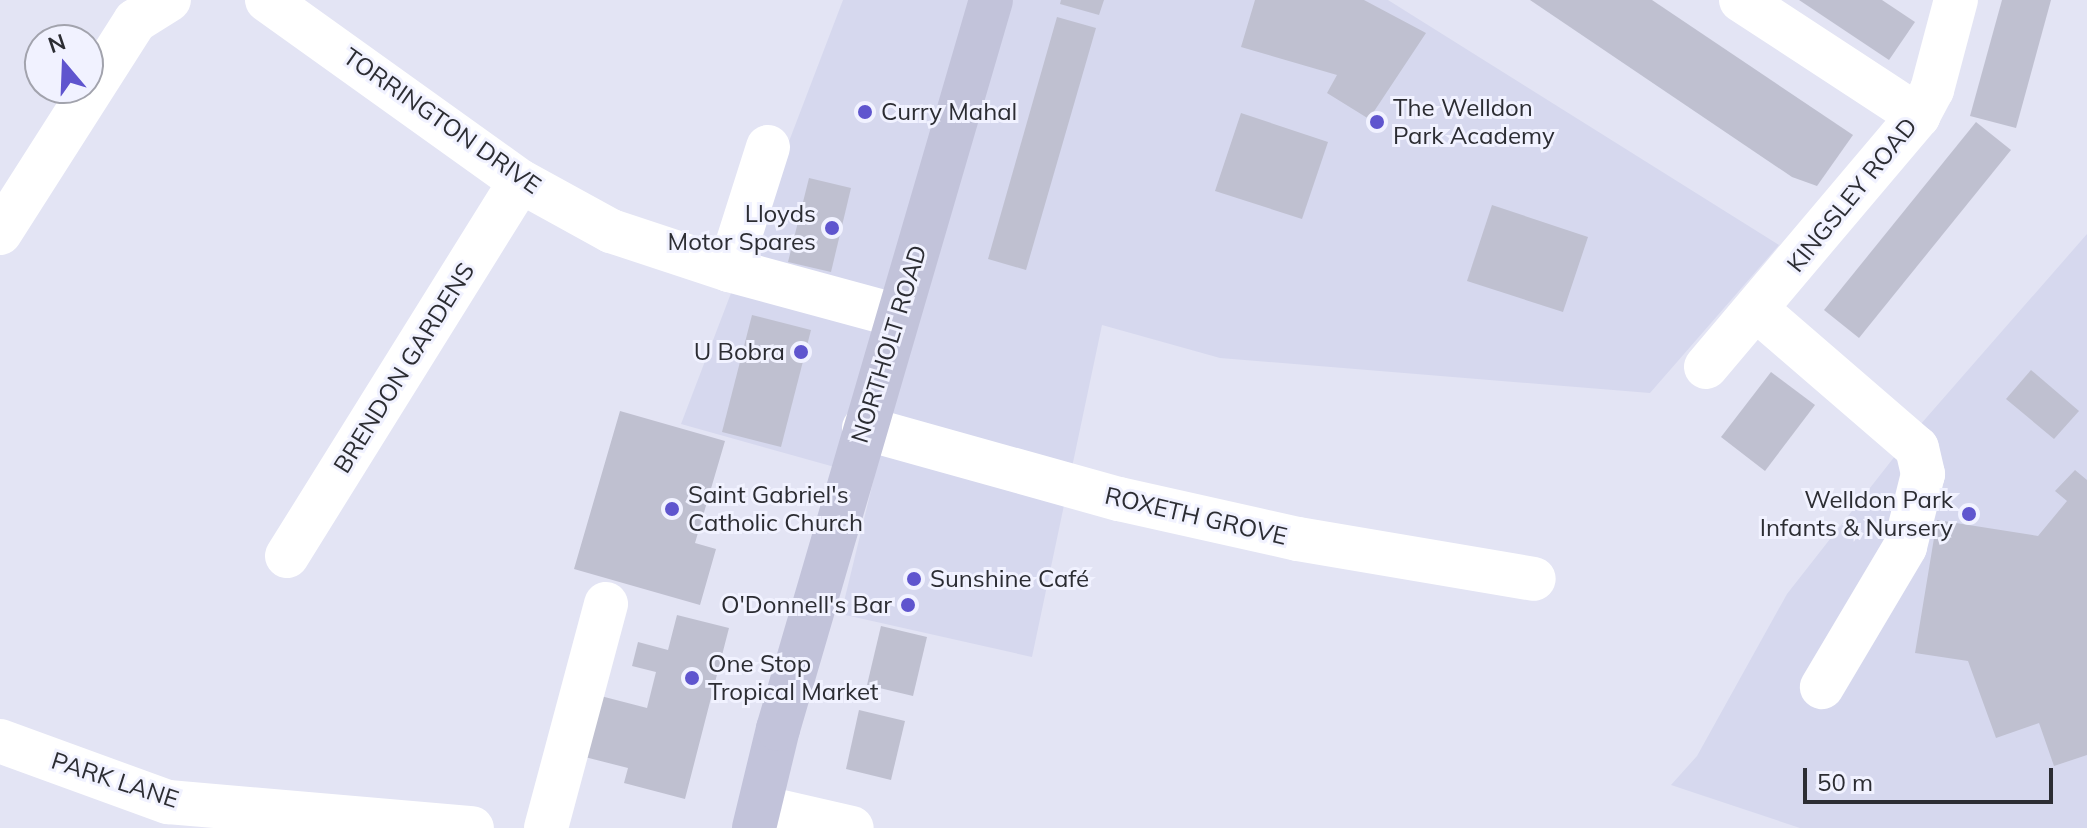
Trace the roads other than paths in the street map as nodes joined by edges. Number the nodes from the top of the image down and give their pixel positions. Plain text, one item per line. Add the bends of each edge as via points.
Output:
1 (267, 0) edge
2 (991, 0) edge
3 (1741, 0) edge
4 (1956, 0) edge
5 (143, 7) edge
6 (1918, 116) junction
7 (768, 147) dead end
8 (520, 181) junction
9 (0, 233) edge
10 (729, 270) junction
11 (1757, 310) junction
12 (898, 316) junction
13 (1706, 367) dead end
14 (864, 428) junction
15 (287, 556) dead end
16 (1534, 579) dead end
17 (606, 604) dead end
18 (1822, 687) dead end
19 (0, 741) edge
20 (757, 818) edge
21 (390, 825) edge
22 (472, 828) edge
23 (546, 828) edge
24 (852, 828) edge

1 - 8 street, TORRINGTON DRIVE
2 - 12 main road, NORTHOLT ROAD
3 - 6 street
4 - 6 street, KINGSLEY ROAD via 1932,90
5 - 9 street
6 - 11 street, KINGSLEY ROAD
7 - 10 street
8 - 10 street, TORRINGTON DRIVE via 611,231
8 - 15 street, BRENDON GARDENS
10 - 12 street, TORRINGTON DRIVE
11 - 13 street, KINGSLEY ROAD
11 - 18 street via 1917,448 1923,474 1905,547
12 - 14 main road, NORTHOLT ROAD
14 - 16 street, ROXETH GROVE via 1119,499 1298,539
14 - 20 main road, NORTHOLT ROAD
17 - 23 street
19 - 21 street, PARK LANE via 168,802
20 - 24 street
21 - 22 street, PARK LANE

